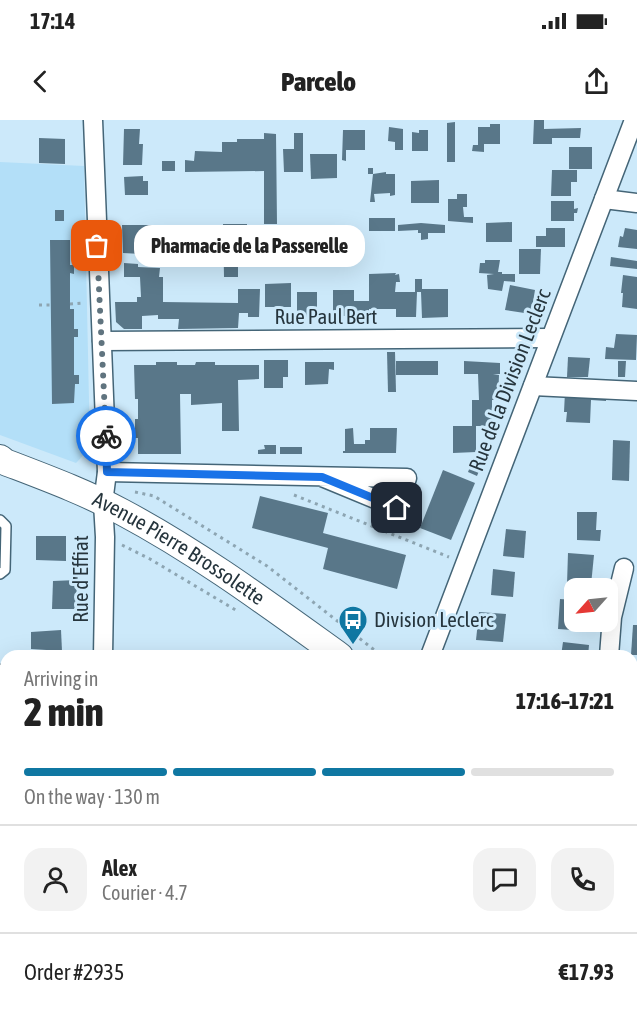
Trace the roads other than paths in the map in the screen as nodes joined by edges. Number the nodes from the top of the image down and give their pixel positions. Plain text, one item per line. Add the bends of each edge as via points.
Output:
1 (93, 120) edge
2 (634, 120) edge
3 (604, 199) junction
4 (637, 203) edge
5 (550, 338) junction
6 (102, 341) junction
7 (532, 386) junction
8 (637, 391) edge
9 (1, 463) edge
10 (322, 477) dead end
11 (106, 487) junction
12 (0, 520) edge
13 (624, 568) dead end
14 (0, 574) edge
15 (103, 650) edge
16 (331, 650) edge
17 (432, 650) edge
18 (609, 650) edge

1 - 6 street, Rue d'Effiat
2 - 3 street, Rue de la Division Leclerc
3 - 4 street
3 - 5 street, Rue de la Division Leclerc
5 - 6 street, Rue Paul Bert
5 - 7 street, Rue de la Division Leclerc
6 - 11 street, Rue d'Effiat
7 - 8 street
7 - 17 street, Rue de la Division Leclerc
9 - 11 main road, Avenue Pierre Brossolette
10 - 11 street via 271,476
11 - 15 street, Rue d'Effiat
11 - 16 main road, Avenue Pierre Brossolette
12 - 14 lane via 6,526 6,537 5,570
13 - 18 street via 612,617

